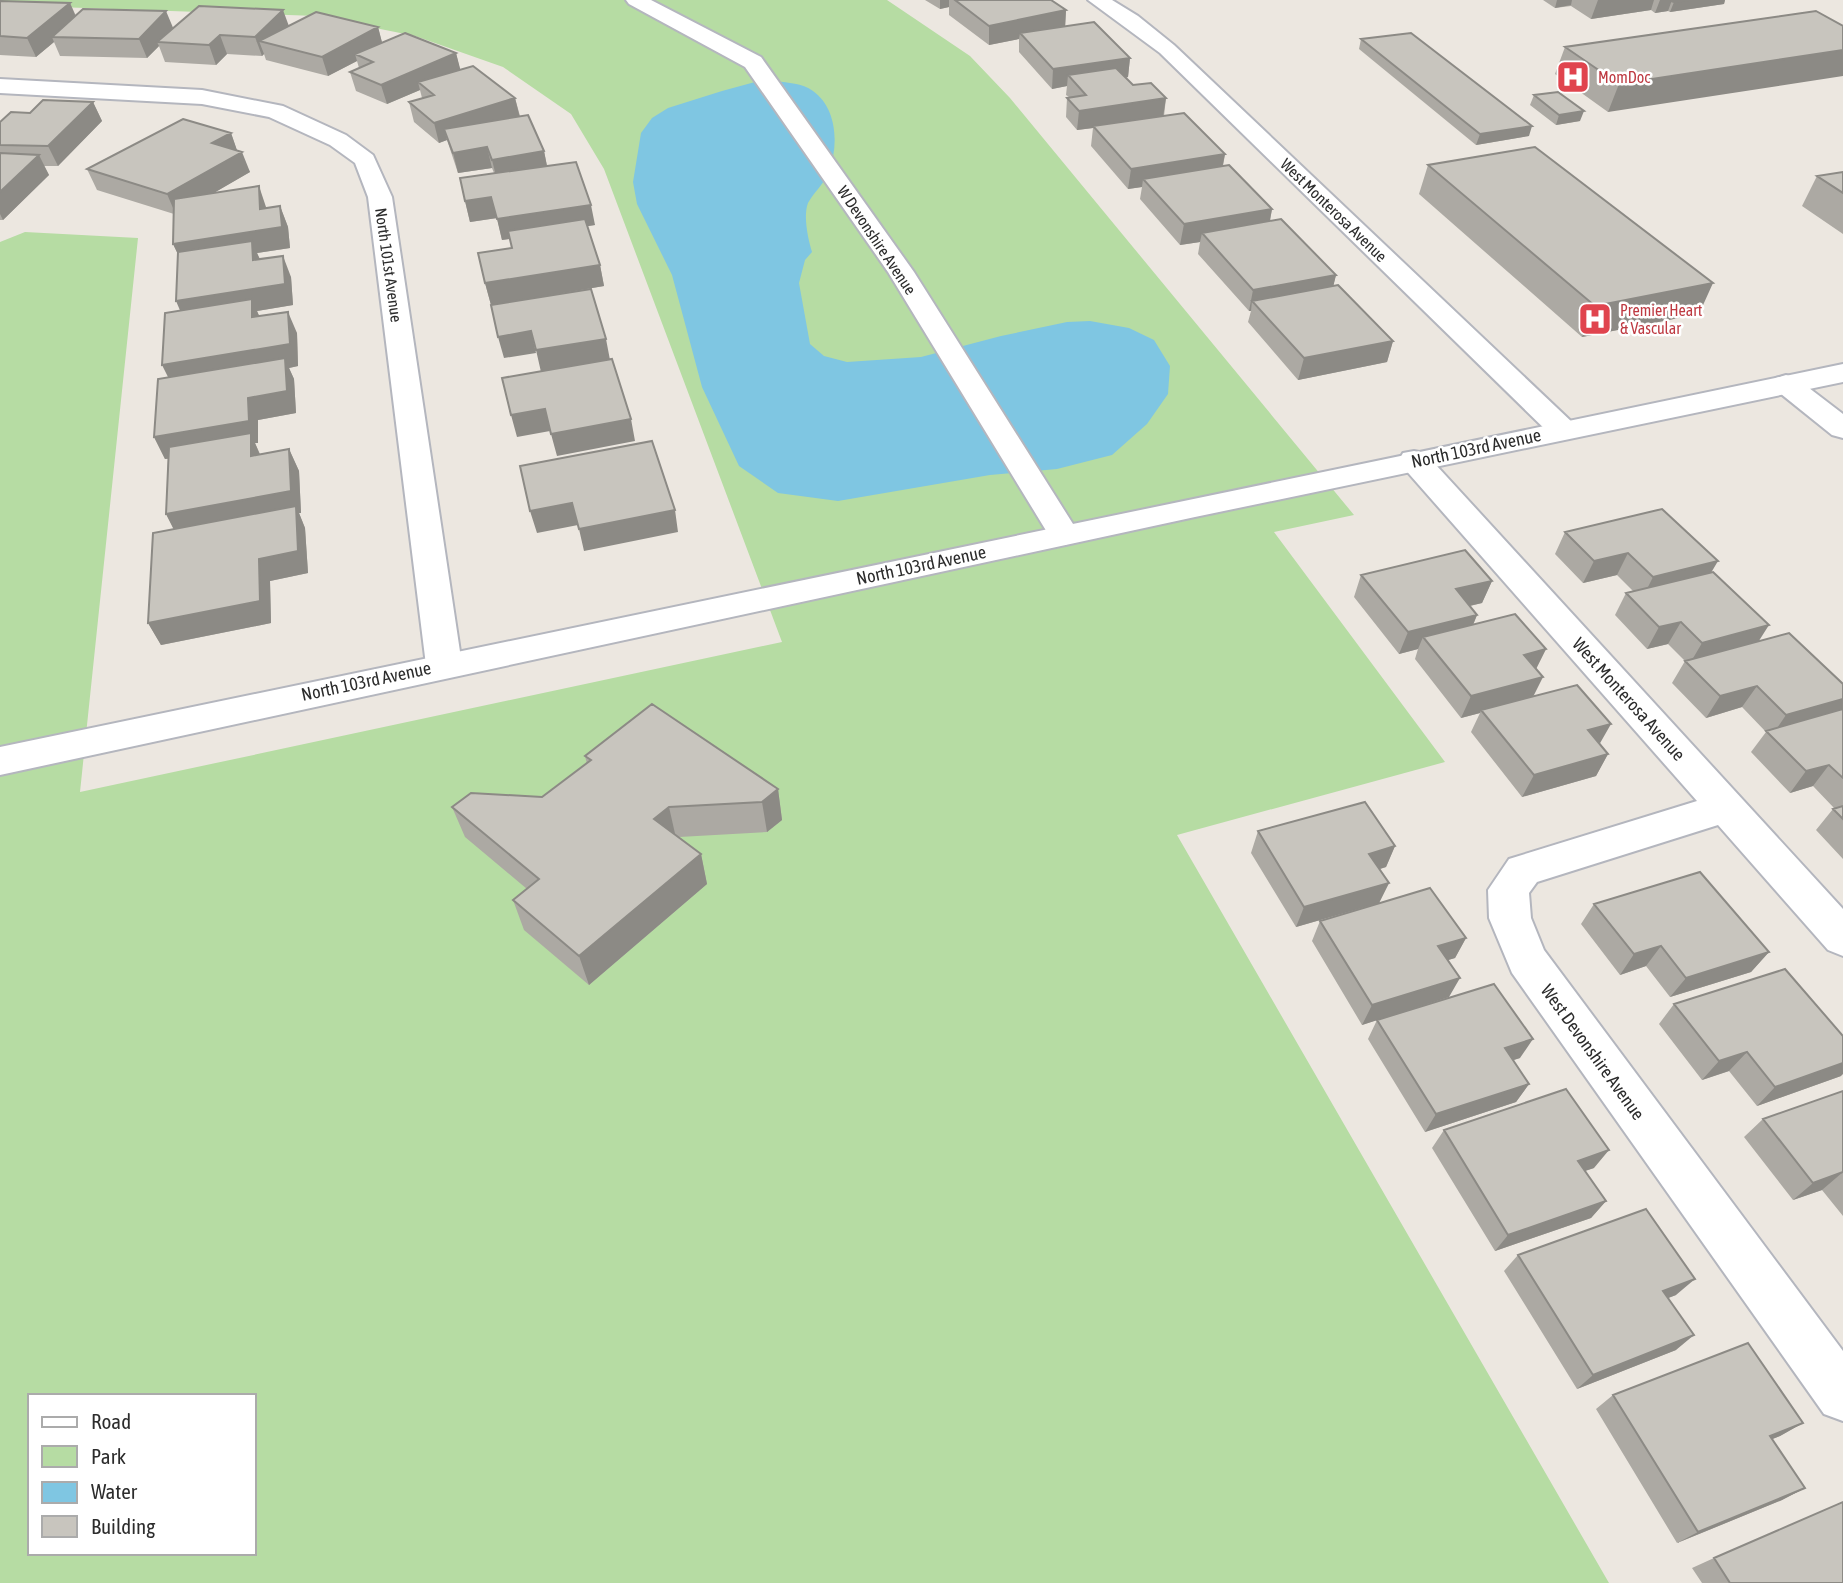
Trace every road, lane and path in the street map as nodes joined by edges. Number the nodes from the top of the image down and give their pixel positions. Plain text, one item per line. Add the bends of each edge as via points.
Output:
1 (636, 0) edge
2 (1098, 0) edge
3 (0, 86) edge
4 (1843, 373) edge
5 (1786, 384) junction
6 (1843, 429) edge
7 (1563, 430) junction
8 (1414, 460) junction
9 (1064, 535) junction
10 (444, 665) junction
11 (0, 761) edge
12 (1726, 807) junction
13 (1843, 938) edge
14 (1843, 1395) edge

1 - 9 street, W Devonshire Avenue via 753,62 901,272
2 - 7 street, West Monterosa Avenue via 1167,49
3 - 10 street, North 101st Avenue via 202,97 247,104 303,122 365,160 380,197
4 - 5 street, North 103rd Avenue
5 - 6 street
5 - 7 street, North 103rd Avenue
7 - 8 street, North 103rd Avenue
8 - 9 street, North 103rd Avenue
8 - 12 street, West Monterosa Avenue
9 - 10 street, North 103rd Avenue
10 - 11 street, North 103rd Avenue
12 - 13 street, West Monterosa Avenue
12 - 14 street, West Devonshire Avenue via 1522,870 1508,890 1510,918 1527,960

